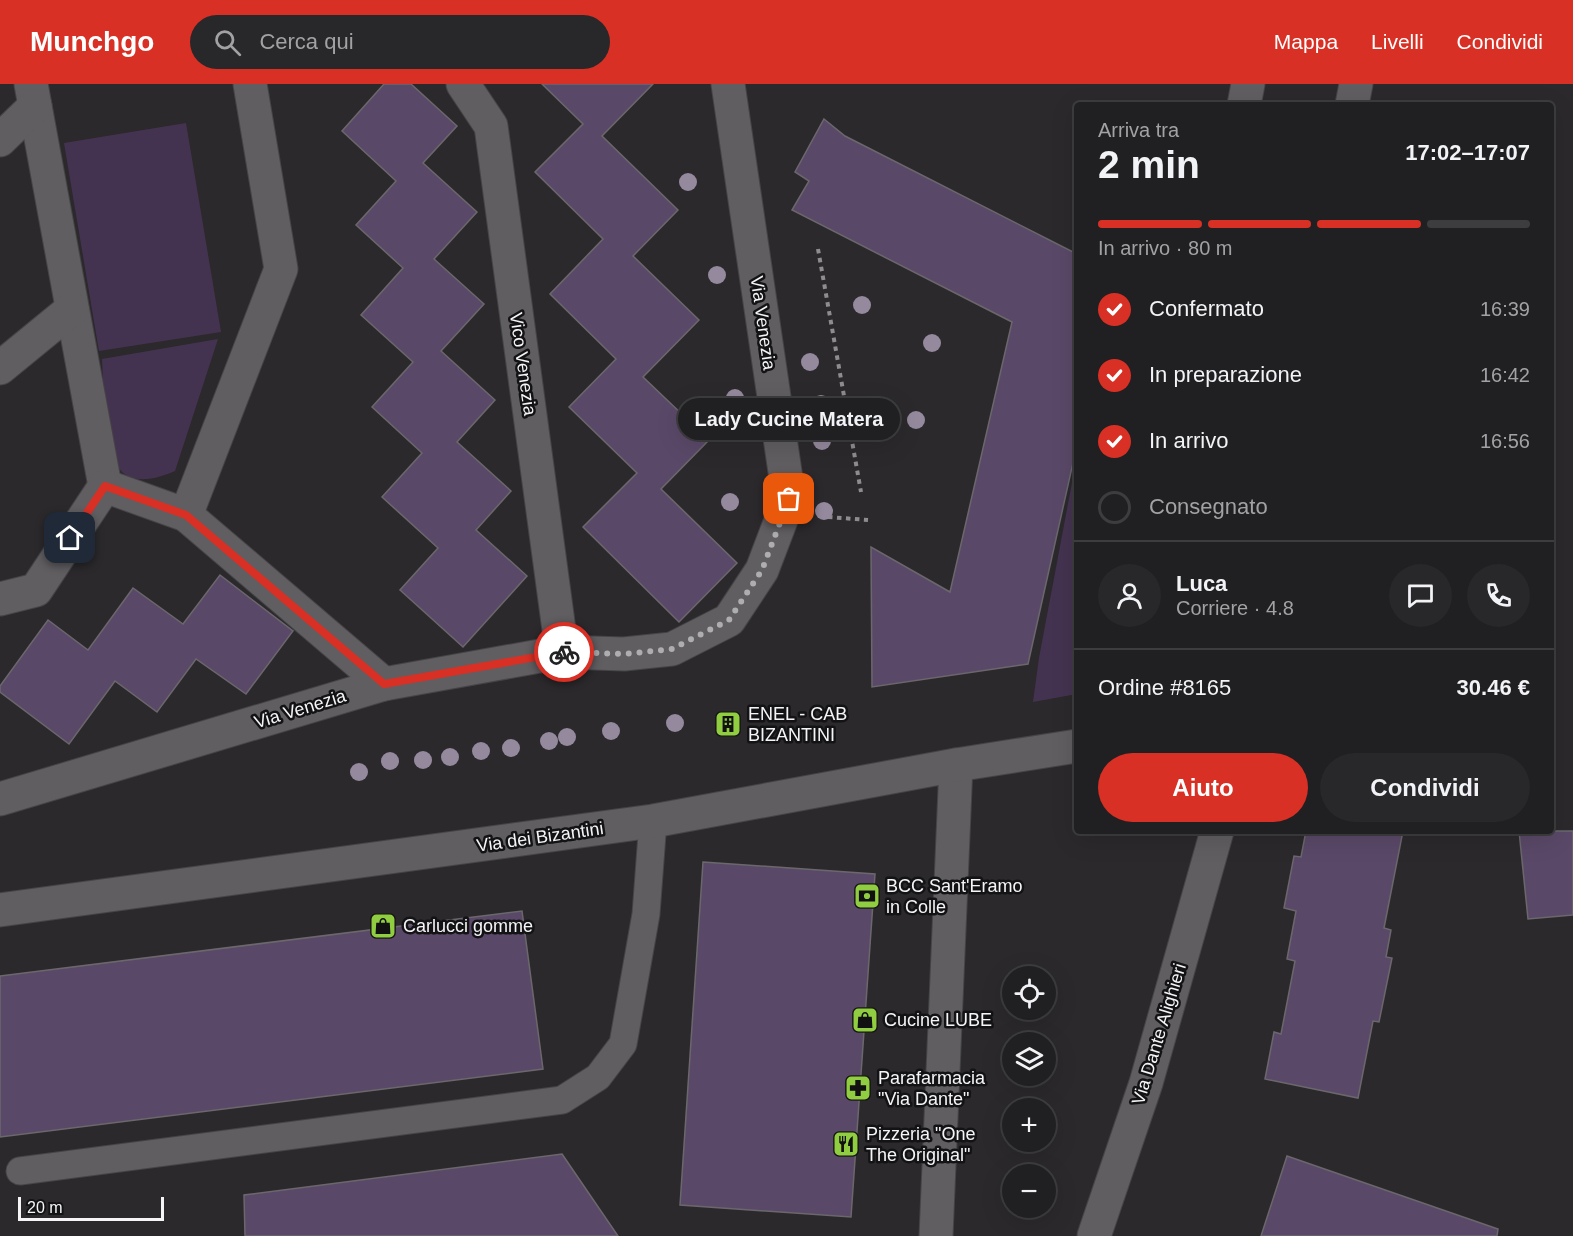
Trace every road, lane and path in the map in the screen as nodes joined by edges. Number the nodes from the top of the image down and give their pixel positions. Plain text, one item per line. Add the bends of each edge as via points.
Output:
1 (250, 84) edge
2 (463, 84) edge
3 (728, 84) edge
4 (1248, 84) edge
5 (1356, 84) edge
6 (33, 95) edge
7 (1245, 102) edge
8 (1353, 102) edge
9 (0, 140) edge
10 (818, 249) dead end
11 (72, 309) junction
12 (0, 368) edge
13 (105, 486) junction
14 (861, 492) dead end
15 (186, 515) junction
16 (0, 599) edge
17 (562, 652) junction
18 (384, 684) junction
19 (1074, 746) edge
20 (956, 765) junction
21 (0, 799) edge
22 (652, 821) junction
23 (1216, 834) edge
24 (0, 910) edge
25 (20, 1171) dead end
26 (936, 1236) edge
27 (1094, 1236) edge

1 - 15 street via 280,269
2 - 17 street, Vico Venezia via 491,126
3 - 17 street, Via Venezia via 789,499 762,570 729,620 672,649 624,654
4 - 7 street
5 - 8 street
6 - 9 street
6 - 11 street
10 - 14 path
11 - 12 street
11 - 13 street
13 - 15 street
13 - 16 street via 36,590
15 - 18 street
17 - 18 street, Via Venezia
18 - 21 street, Via Venezia
19 - 20 street, Via dei Bizantini
20 - 22 street, Via dei Bizantini
20 - 26 street
22 - 24 street, Via dei Bizantini
22 - 25 lane via 646,914 623,1044 598,1077 562,1100
23 - 27 street, Via Dante Alighieri via 1146,1083

